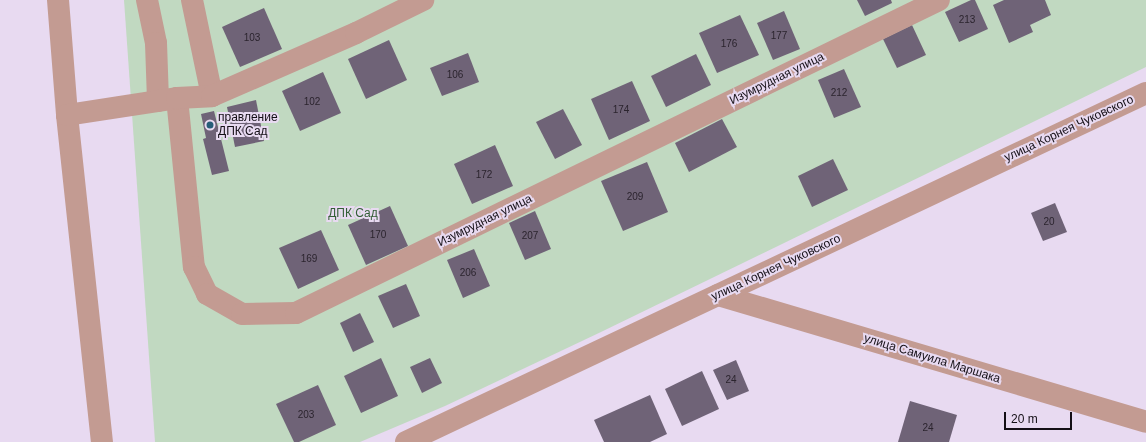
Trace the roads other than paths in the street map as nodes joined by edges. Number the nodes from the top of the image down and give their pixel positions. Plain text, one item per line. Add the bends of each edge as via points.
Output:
1 (58, 0) edge
2 (148, 0) edge
3 (192, 0) edge
4 (423, 0) edge
5 (939, 0) edge
6 (1146, 93) edge
7 (212, 96) junction
8 (168, 99) junction
9 (67, 115) junction
10 (718, 295) junction
11 (1146, 422) edge
12 (411, 441) edge
13 (102, 442) edge

1 - 9 street
2 - 8 street, Изумрудная улица
3 - 7 street
4 - 7 street via 356,33
5 - 8 street, Изумрудная улица via 296,313 242,314 207,294 194,267
6 - 10 street, улица Корнея Чуковского
7 - 8 street
8 - 9 street
9 - 13 street
10 - 11 street, улица Самуила Маршака
10 - 12 street, улица Корнея Чуковского

